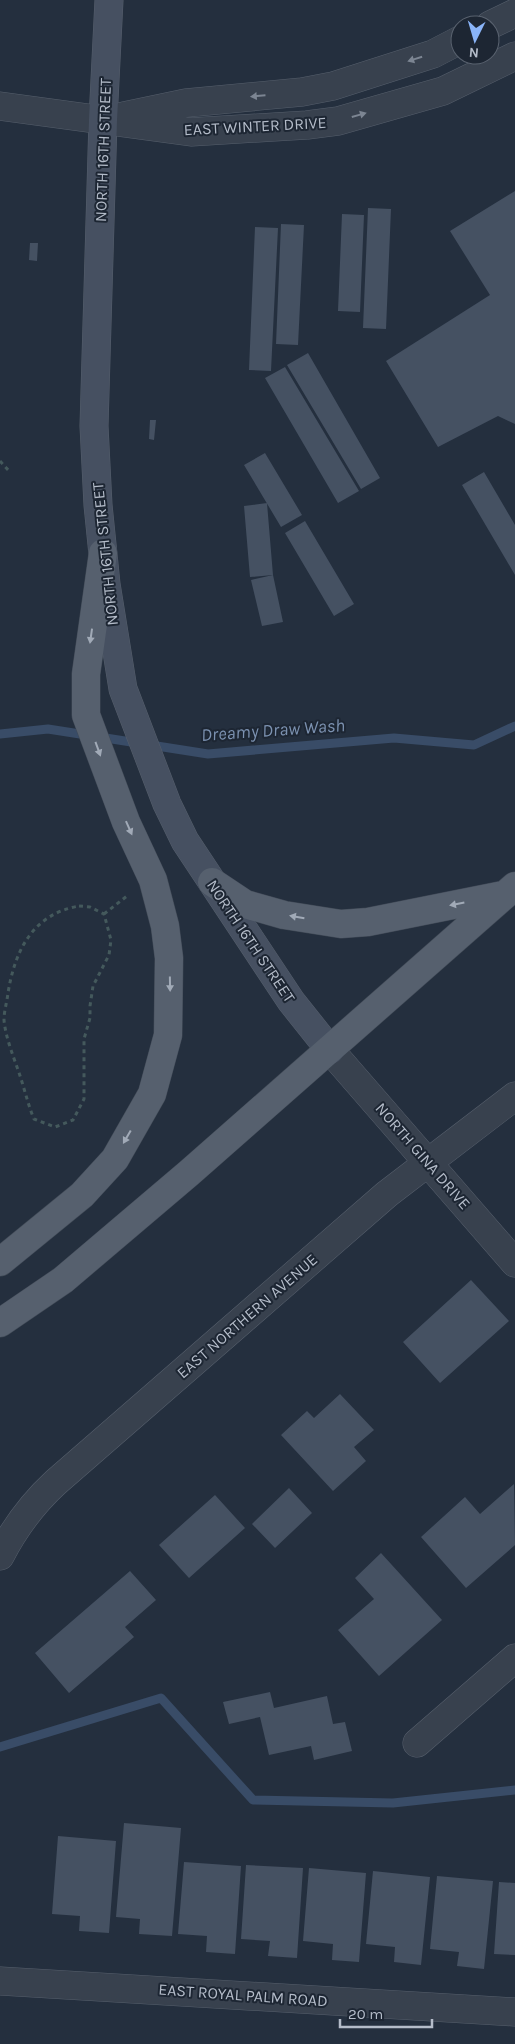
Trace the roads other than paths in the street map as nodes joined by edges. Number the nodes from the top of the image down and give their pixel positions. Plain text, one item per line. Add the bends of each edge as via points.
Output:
1 (109, 0) edge
2 (515, 12) edge
3 (500, 20) edge
4 (450, 45) edge
5 (515, 56) edge
6 (0, 106) edge
7 (103, 120) junction
8 (102, 553) junction
9 (212, 882) junction
10 (510, 890) edge
11 (330, 1050) junction
12 (515, 1096) edge
13 (429, 1163) junction
14 (0, 1262) edge
15 (515, 1263) edge
16 (0, 1323) edge
17 (0, 1556) edge
18 (515, 1658) edge
19 (417, 1743) dead end
20 (0, 1980) edge
21 (515, 2012) edge

1 - 7 main road, NORTH 16TH STREET
2 - 3 street
4 -> 7 street, EAST WINTER DRIVE via 433,54 333,86 186,103
7 -> 5 street, EAST WINTER DRIVE via 191,132 307,126 338,121 443,91
6 - 7 street, EAST WINTER DRIVE
7 - 8 main road, NORTH 16TH STREET via 94,426
8 - 9 main road, NORTH 16TH STREET via 123,689 185,841
8 -> 14 main road via 86,674 86,715 126,822 153,880 165,926 169,958 168,1035 152,1094 115,1159 82,1195
10 -> 9 main road via 368,922 340,924 245,904
9 - 11 main road, NORTH 16TH STREET via 291,1001
10 - 11 main road
11 - 13 street, NORTH GINA DRIVE
11 - 16 main road via 63,1280
12 - 13 street, EAST NORTHERN AVENUE
13 - 15 street, NORTH GINA DRIVE
13 - 17 street, EAST NORTHERN AVENUE via 387,1194 56,1482 32,1504
18 - 19 street
20 - 21 street, EAST ROYAL PALM ROAD

